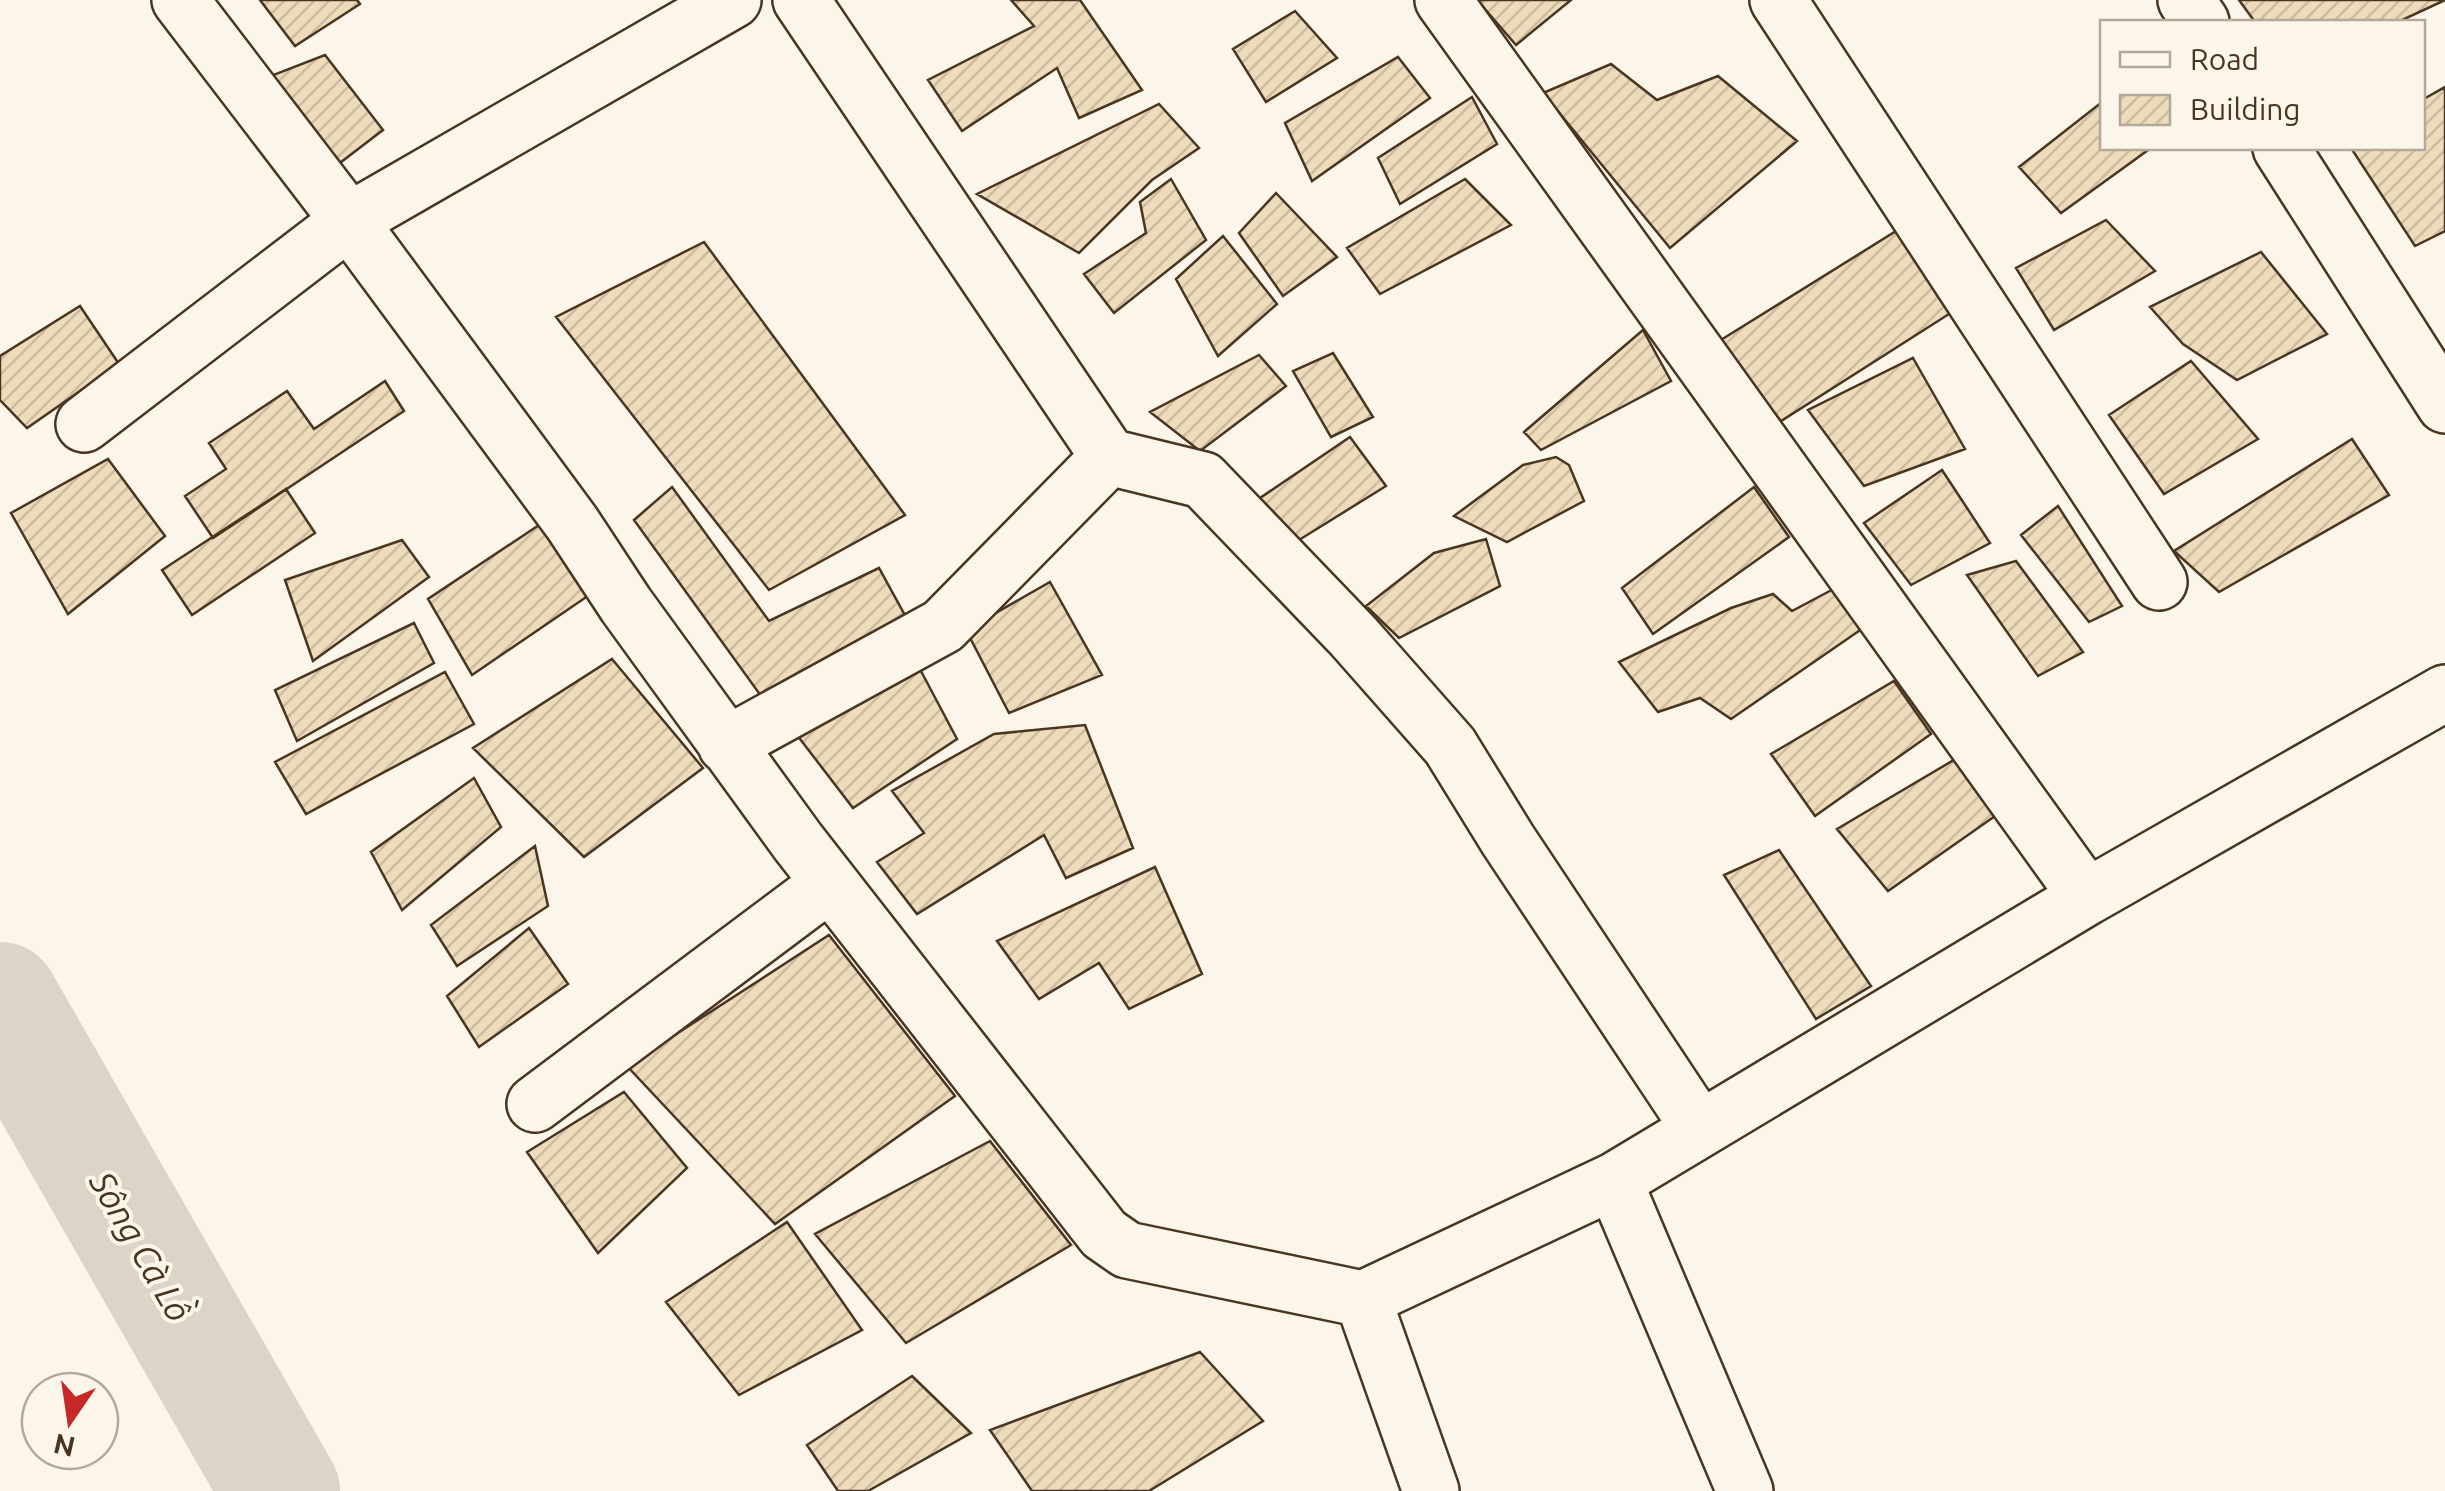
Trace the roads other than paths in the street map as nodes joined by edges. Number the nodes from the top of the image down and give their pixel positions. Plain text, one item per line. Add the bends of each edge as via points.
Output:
1 (180, 0) edge
2 (733, 0) edge
3 (801, 0) edge
4 (1443, 0) edge
5 (1778, 0) edge
6 (2281, 150) edge
7 (350, 222) junction
8 (2445, 405) edge
9 (84, 424) dead end
10 (1109, 456) junction
11 (2160, 582) dead end
12 (2445, 693) edge
13 (726, 744) junction
14 (830, 882) junction
15 (2087, 897) junction
16 (535, 1104) dead end
17 (1700, 1129) junction
18 (1614, 1181) junction
19 (1363, 1299) junction
20 (1431, 1491) edge
21 (1745, 1491) edge

1 - 7 street
2 - 7 street
3 - 10 street
4 - 15 street
5 - 11 street
6 - 8 street
7 - 9 street
7 - 13 street
10 - 13 street via 943,626
10 - 17 street via 1203,480 1438,732
12 - 15 street
13 - 14 street
14 - 16 street
14 - 19 street via 1104,1234 1127,1250
15 - 17 street
17 - 18 street
18 - 19 street
18 - 21 street
19 - 20 street

